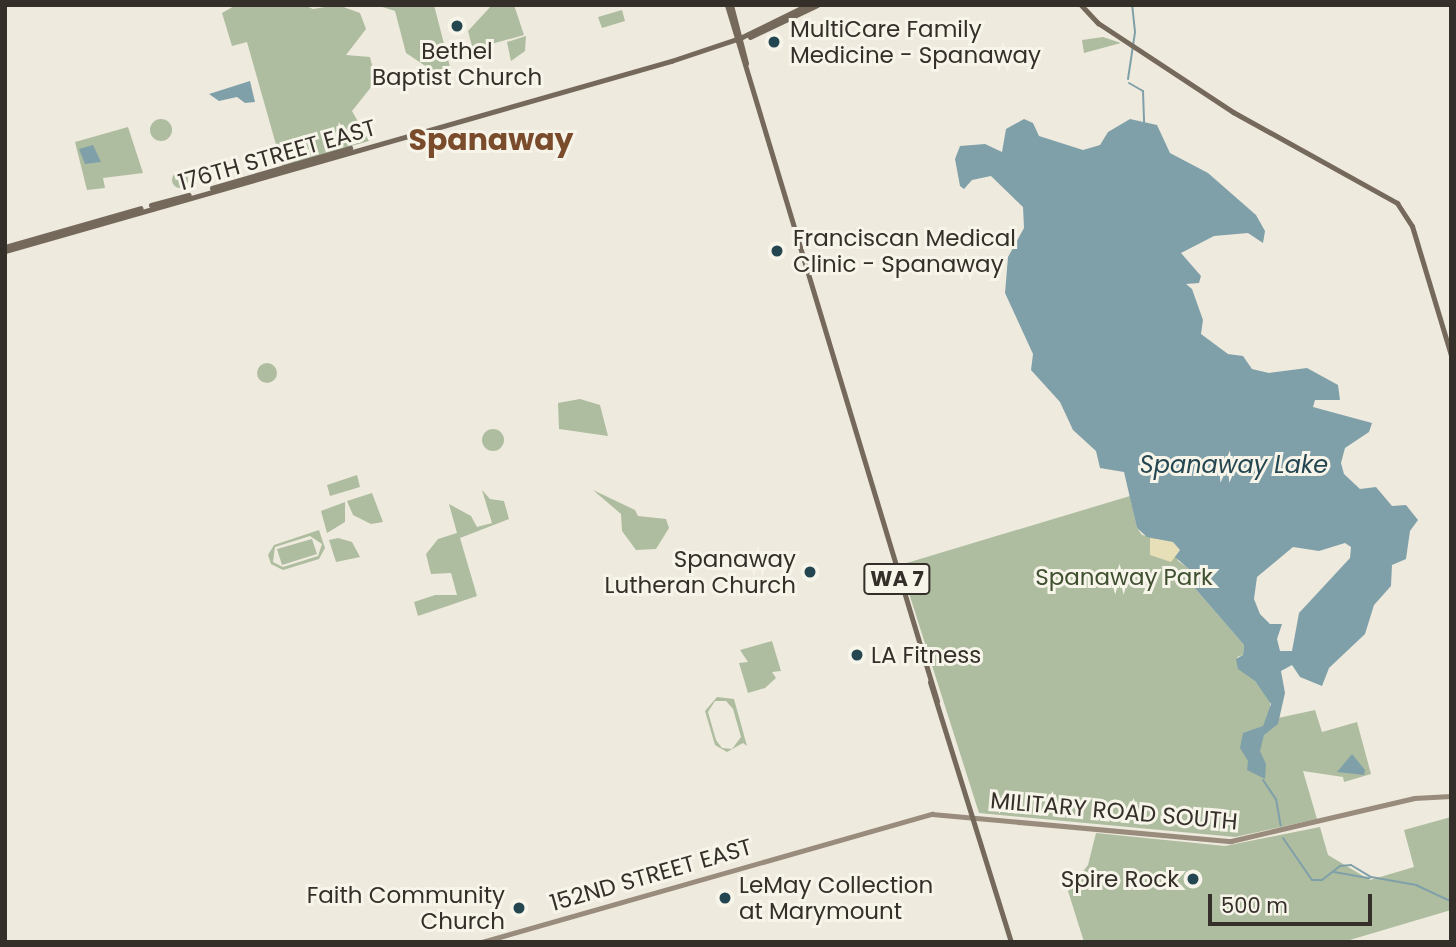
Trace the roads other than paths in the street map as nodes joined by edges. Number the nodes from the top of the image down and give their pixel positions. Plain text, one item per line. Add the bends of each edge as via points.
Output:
1 (729, 5) edge
2 (807, 5) edge
3 (817, 5) edge
4 (1081, 5) edge
5 (734, 16) junction
6 (757, 29) junction
7 (738, 39) junction
8 (599, 80) junction
9 (544, 93) junction
10 (519, 103) junction
11 (491, 107) junction
12 (472, 116) junction
13 (417, 129) junction
14 (393, 136) junction
15 (401, 137) junction
16 (379, 143) junction
17 (279, 169) junction
18 (262, 178) junction
19 (195, 193) junction
20 (170, 204) junction
21 (93, 224) junction
22 (39, 237) junction
23 (22, 246) junction
24 (5, 249) edge
25 (1451, 355) edge
26 (1451, 796) edge
27 (973, 817) junction
28 (830, 842) joint
29 (482, 942) edge
30 (1011, 942) edge

1 - 5 main road, WA 7
1 - 7 main road, WA 7
2 - 6 main road
3 - 7 main road via 769,30
4 - 25 main road via 1098,23 1233,113 1397,203 1412,226
5 - 6 main road via 743,28
5 - 7 main road, WA 7
6 - 7 main road
7 - 8 main road, 176TH STREET EAST
7 - 27 main road, WA 7
8 - 9 main road, 176TH STREET EAST
8 - 10 main road, 176TH STREET EAST
9 - 10 main road
9 - 11 main road, 176TH STREET EAST
10 - 12 main road, 176TH STREET EAST
11 - 12 main road
11 - 13 main road, 176TH STREET EAST
12 - 15 main road, 176TH STREET EAST
13 - 14 main road, 176TH STREET EAST
13 - 15 main road
14 - 16 main road
14 - 17 main road, 176TH STREET EAST
15 - 16 main road, 176TH STREET EAST
16 - 18 main road, 176TH STREET EAST
17 - 18 main road
17 - 19 main road, 176TH STREET EAST
18 - 20 main road, 176TH STREET EAST
19 - 20 main road
19 - 21 main road, 176TH STREET EAST
20 - 21 main road, 176TH STREET EAST
21 - 22 main road, 176TH STREET EAST
21 - 23 main road, 176TH STREET EAST
22 - 23 main road
22 - 24 main road, 176TH STREET EAST
23 - 24 main road, 176TH STREET EAST
26 - 27 main road, MILITARY ROAD SOUTH via 1414,798 1236,841
27 - 28 main road, MILITARY ROAD SOUTH via 932,814
27 - 30 main road, WA 7
28 - 29 main road, 152ND STREET EAST

